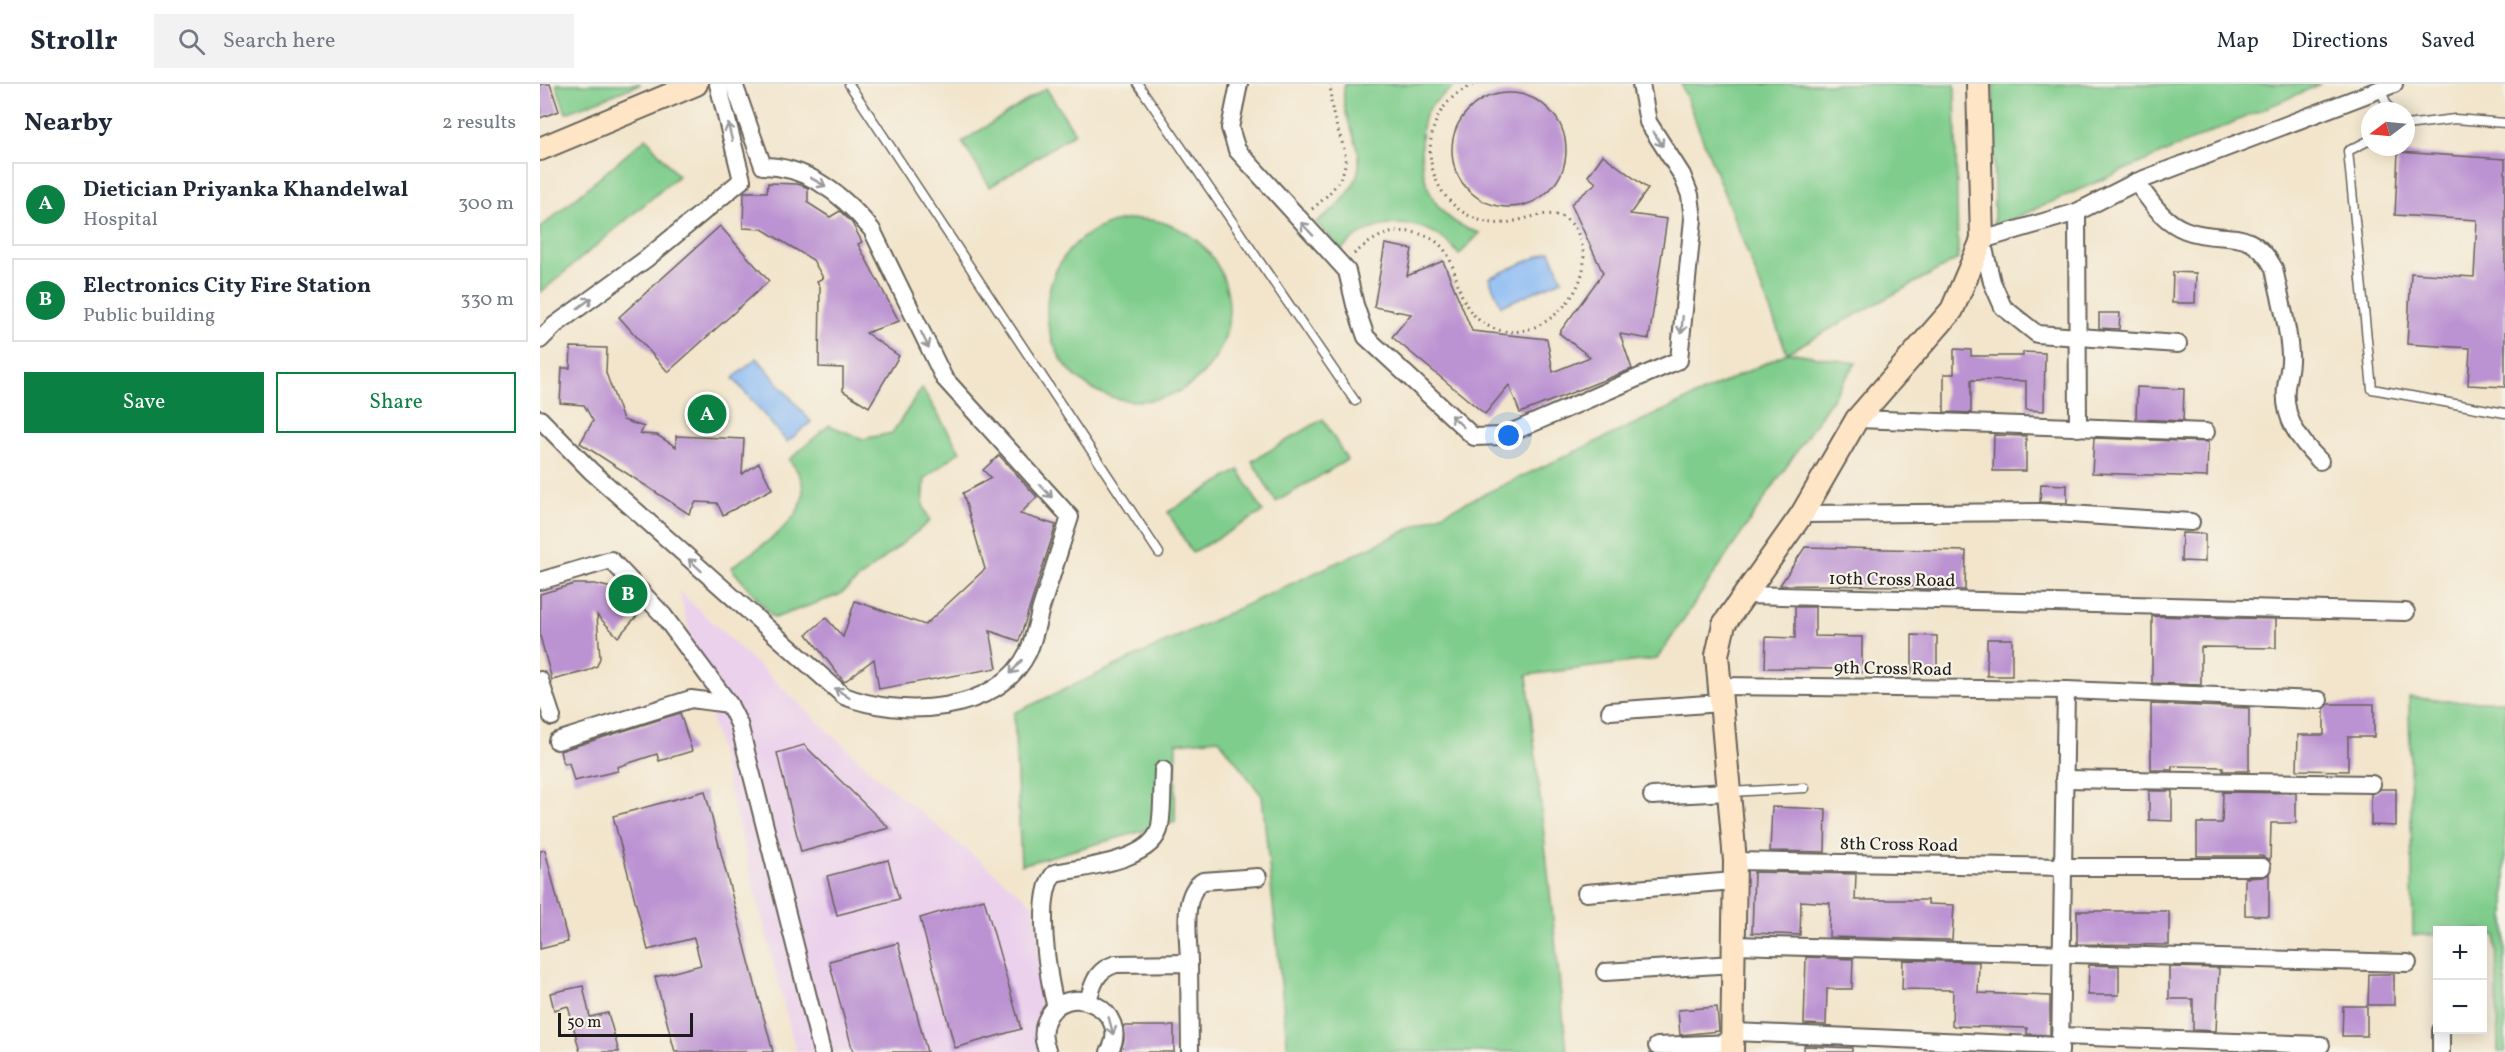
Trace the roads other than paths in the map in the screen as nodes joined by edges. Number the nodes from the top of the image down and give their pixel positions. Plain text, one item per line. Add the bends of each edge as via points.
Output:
1 (696, 84) edge
2 (718, 84) edge
3 (734, 84) edge
4 (849, 84) edge
5 (1138, 84) edge
6 (1239, 84) edge
7 (1641, 84) edge
8 (1978, 84) edge
9 (2387, 87) edge
10 (2389, 102) edge
11 (2505, 123) edge
12 (2415, 124) edge
13 (2361, 144) edge
14 (540, 149) edge
15 (2136, 182) junction
16 (2077, 212) junction
17 (1982, 240) junction
18 (2077, 336) junction
19 (540, 340) edge
20 (2178, 344) dead end
21 (1355, 401) dead end
22 (2505, 412) edge
23 (540, 418) edge
24 (1857, 419) junction
25 (2078, 428) junction
26 (2206, 432) dead end
27 (2320, 461) dead end
28 (1802, 514) junction
29 (2191, 522) dead end
30 (1159, 554) dead end
31 (540, 581) edge
32 (1744, 595) junction
33 (2406, 612) dead end
34 (540, 681) edge
35 (2066, 690) junction
36 (1720, 694) junction
37 (2319, 700) dead end
38 (729, 704) junction
39 (1610, 711) dead end
40 (552, 717) dead end
41 (557, 741) dead end
42 (1163, 770) dead end
43 (2064, 779) junction
44 (2372, 784) dead end
45 (1805, 788) dead end
46 (1728, 792) junction
47 (1652, 796) dead end
48 (2063, 867) junction
49 (2262, 867) dead end
50 (1735, 871) junction
51 (1258, 877) dead end
52 (1586, 893) dead end
53 (2061, 952) junction
54 (1734, 954) junction
55 (1189, 963) junction
56 (2408, 963) dead end
57 (1605, 972) dead end
58 (1088, 1000) junction
59 (1056, 1007) junction
60 (2441, 1034) edge
61 (1733, 1042) edge
62 (2060, 1045) edge
63 (2321, 1045) dead end
64 (1657, 1046) dead end
65 (822, 1052) edge
66 (1048, 1052) edge
67 (1109, 1052) edge
68 (1190, 1052) edge
69 (2441, 1052) edge

1 - 14 street
19 -> 2 street via 742,180
3 -> 23 street via 763,166 777,166 813,179 859,214 872,230 944,378 1070,517 1028,652 992,688 937,707 897,710 844,696 591,471
4 - 30 lane
5 - 21 lane
7 -> 6 street via 1648,122 1682,175 1690,195 1692,219 1679,360 1503,436 1474,437 1366,337 1347,271 1237,150 1230,128
8 - 17 street
9 - 10 lane
9 - 15 street
11 - 12 lane via 2455,119
13 - 22 lane via 2348,151 2372,389
15 - 16 street
15 - 27 street via 2173,224 2197,233 2251,242 2267,255 2274,268 2290,354 2287,412 2293,428
16 - 17 street
16 - 18 street
17 - 18 street via 1992,282 2003,307 2037,334
17 - 24 street via 1952,310
18 - 20 street
18 - 25 street
24 - 25 street
24 - 28 street
25 - 26 street
28 - 29 street via 2040,512
28 - 32 street
31 - 38 street via 611,560 663,615
32 - 33 street, 10th Cross Road
32 - 36 street via 1724,624 1717,655
34 - 40 street
35 - 36 street, 9th Cross Road
35 - 37 street, 9th Cross Road
35 - 43 street
36 - 39 street, 9th Cross Road
36 - 46 street
38 - 41 street via 691,699
38 - 65 street via 741,732
42 - 59 street via 1160,827 1150,846 1120,858 1055,873 1049,879 1045,901 1047,957
43 - 44 street
43 - 48 street
45 - 46 lane
46 - 47 street
46 - 50 street
48 - 49 street, 8th Cross Road
48 - 50 street, 8th Cross Road
48 - 53 street
50 - 52 street, 8th Cross Road
50 - 54 street
51 - 55 street via 1197,884 1190,898
53 - 54 street
53 - 56 street
53 - 62 street
54 - 57 street
54 - 61 street
55 - 58 street via 1106,967 1094,981
55 - 68 street
58 - 59 street via 1077,999
58 -> 67 street via 1099,1005 1113,1024
59 - 66 street via 1044,1026
60 - 69 street
61 - 62 street
61 - 64 street
62 - 63 street

